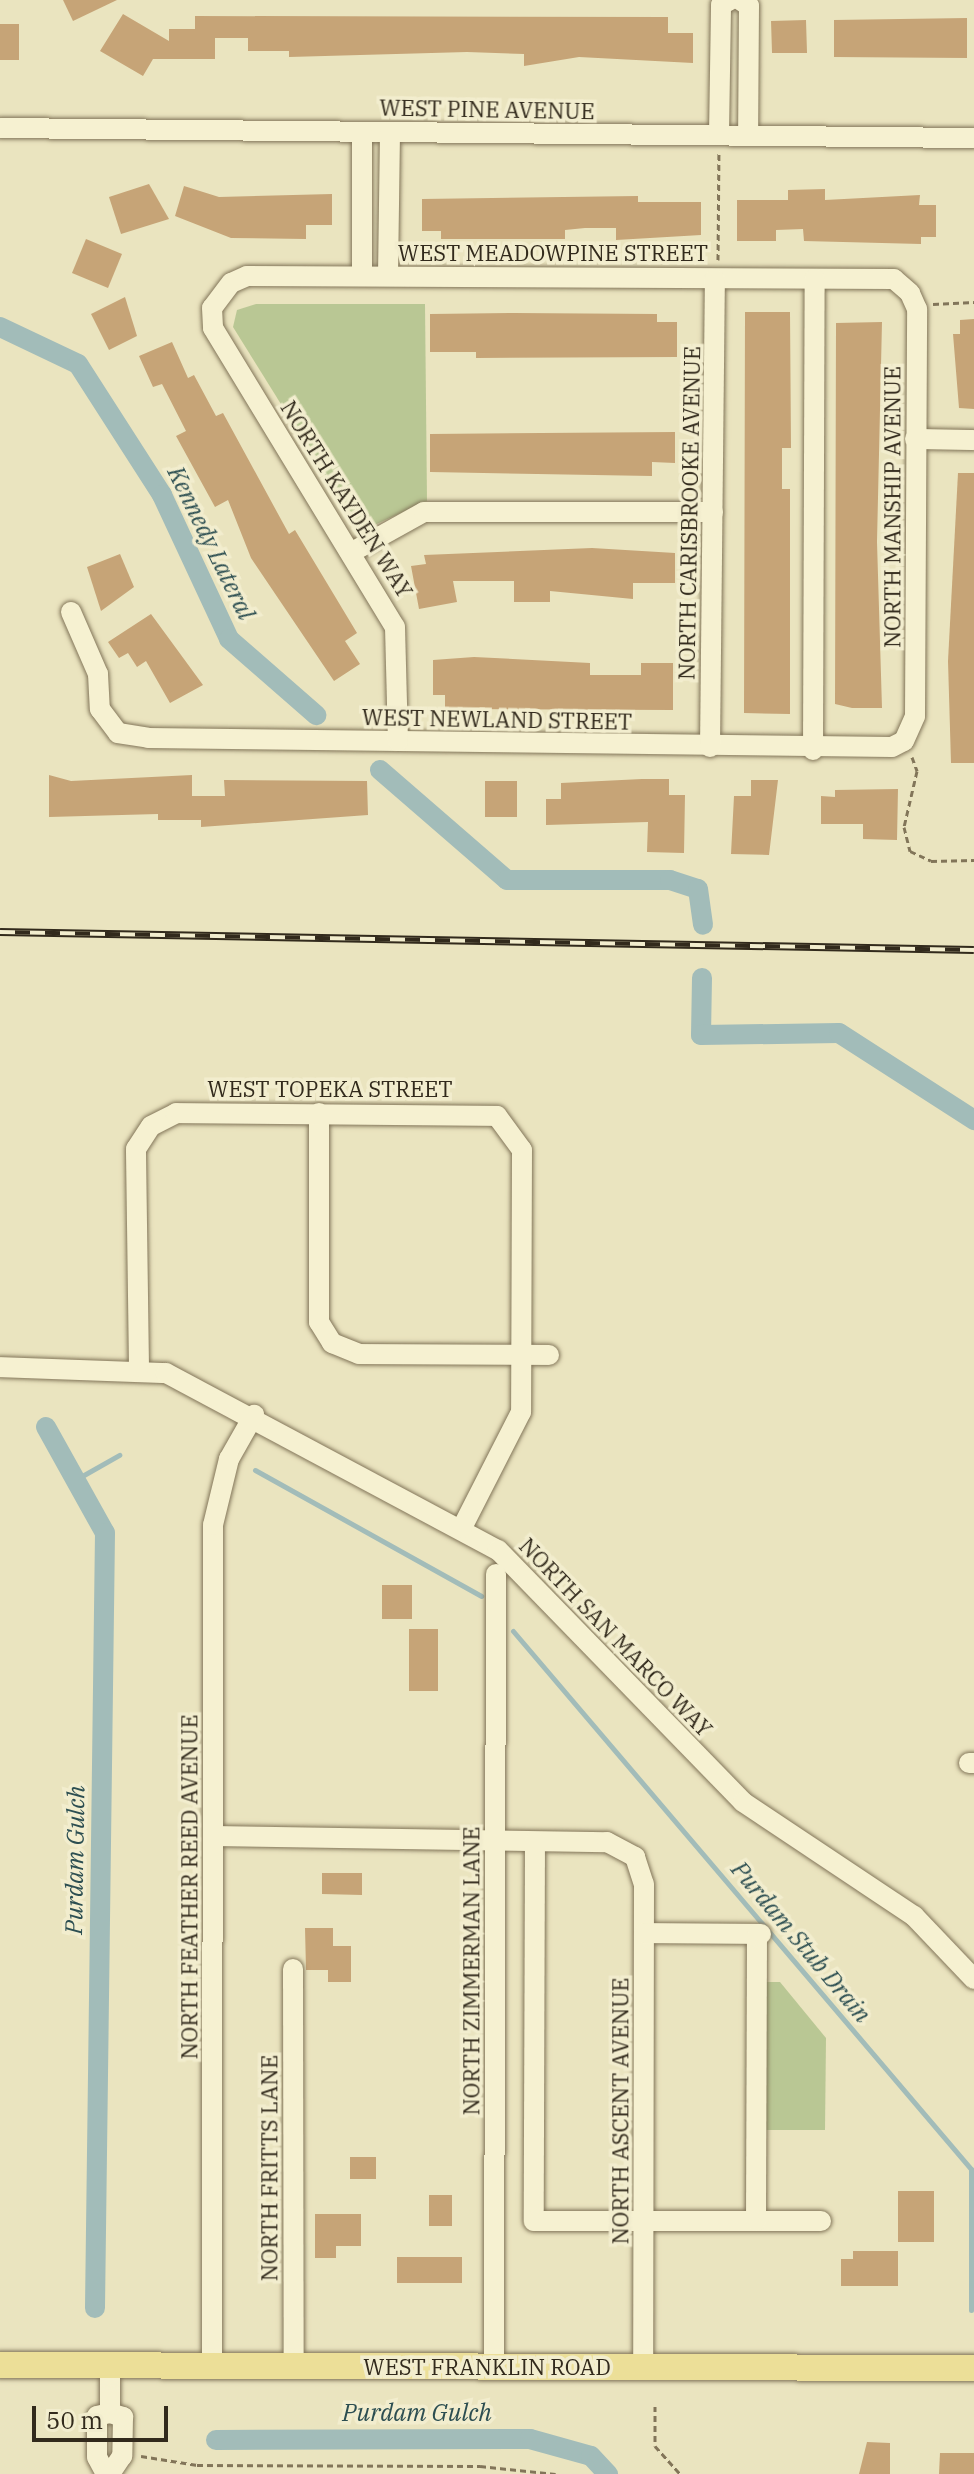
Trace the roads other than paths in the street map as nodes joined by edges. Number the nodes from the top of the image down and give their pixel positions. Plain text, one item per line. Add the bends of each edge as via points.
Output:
1 (730, 0) edge
2 (740, 0) edge
3 (0, 128) edge
4 (362, 132) junction
5 (390, 132) junction
6 (748, 136) junction
7 (974, 138) edge
8 (719, 143) junction
9 (717, 270) junction
10 (362, 276) junction
11 (388, 276) junction
12 (815, 279) junction
13 (894, 279) joint
14 (218, 296) joint
15 (915, 439) junction
16 (974, 440) edge
17 (713, 512) junction
18 (352, 552) junction
19 (71, 612) dead end
20 (398, 741) junction
21 (710, 747) junction
22 (908, 748) joint
23 (813, 750) junction
24 (319, 1113) junction
25 (522, 1355) junction
26 (549, 1355) dead end
27 (0, 1367) edge
28 (139, 1367) junction
29 (254, 1415) junction
30 (462, 1528) junction
31 (496, 1574) dead end
32 (213, 1836) junction
33 (495, 1841) junction
34 (535, 1842) junction
35 (644, 1933) junction
36 (293, 1969) dead end
37 (974, 1979) edge
38 (645, 2221) junction
39 (756, 2221) junction
40 (821, 2221) dead end
41 (110, 2364) junction
42 (0, 2365) edge
43 (212, 2366) junction
44 (294, 2366) junction
45 (494, 2367) junction
46 (643, 2368) junction
47 (974, 2368) edge
48 (108, 2474) edge

1 - 8 street via 721,5
2 - 6 street via 749,6
3 - 4 street, WEST PINE AVENUE
4 - 5 street, WEST PINE AVENUE
4 - 10 street
5 - 8 street, WEST PINE AVENUE
5 - 11 street
6 - 7 street, WEST PINE AVENUE
6 - 8 street, WEST PINE AVENUE
9 - 11 street, WEST MEADOWPINE STREET
9 - 12 street, WEST MEADOWPINE STREET
9 - 17 street, NORTH CARISBROOKE AVENUE
10 - 11 street, WEST MEADOWPINE STREET
10 - 14 street, WEST MEADOWPINE STREET via 247,276
12 - 13 street, WEST MEADOWPINE STREET
12 - 23 street
13 - 15 street, NORTH MANSHIP AVENUE via 917,309
14 - 18 street, NORTH KAYDEN WAY via 213,328
15 - 16 street
15 - 22 street, NORTH MANSHIP AVENUE via 915,716
17 - 18 street via 424,512
17 - 21 street, NORTH CARISBROOKE AVENUE
18 - 20 street, NORTH KAYDEN WAY via 395,627
19 - 20 street, WEST NEWLAND STREET via 98,674 100,709 118,733 148,738
20 - 21 street, WEST NEWLAND STREET
21 - 23 street, WEST NEWLAND STREET
22 - 23 street, WEST NEWLAND STREET
24 - 25 street via 319,1322 332,1343 359,1354
24 - 25 street, WEST TOPEKA STREET via 482,1113 509,1123 522,1150
24 - 28 street, WEST TOPEKA STREET via 176,1113 151,1126 136,1149
25 - 26 street
25 - 30 street via 514,1434
27 - 28 street, NORTH SAN MARCO WAY
28 - 29 street, NORTH SAN MARCO WAY via 190,1381
29 - 30 street, NORTH SAN MARCO WAY
29 - 32 street, NORTH FEATHER REED AVENUE via 229,1459 213,1525
30 - 37 street, NORTH SAN MARCO WAY via 528,1577 743,1802 914,1916
31 - 33 street, NORTH ZIMMERMAN LANE
32 - 33 street
32 - 43 street, NORTH FEATHER REED AVENUE
33 - 34 street
33 - 45 street, NORTH ZIMMERMAN LANE
34 - 35 street, NORTH ASCENT AVENUE via 607,1842 635,1857 644,1884
34 - 38 street via 534,2221
35 - 38 street, NORTH ASCENT AVENUE
35 - 39 street via 759,1934
36 - 44 street, NORTH FRITTS LANE
38 - 39 street
38 - 46 street, NORTH ASCENT AVENUE
39 - 40 street
41 - 42 main road, WEST FRANKLIN ROAD
41 - 43 main road, WEST FRANKLIN ROAD
41 - 48 street via 110,2413 97,2416 97,2457
43 - 44 main road, WEST FRANKLIN ROAD
44 - 45 main road, WEST FRANKLIN ROAD
45 - 46 main road, WEST FRANKLIN ROAD
46 - 47 main road, WEST FRANKLIN ROAD

